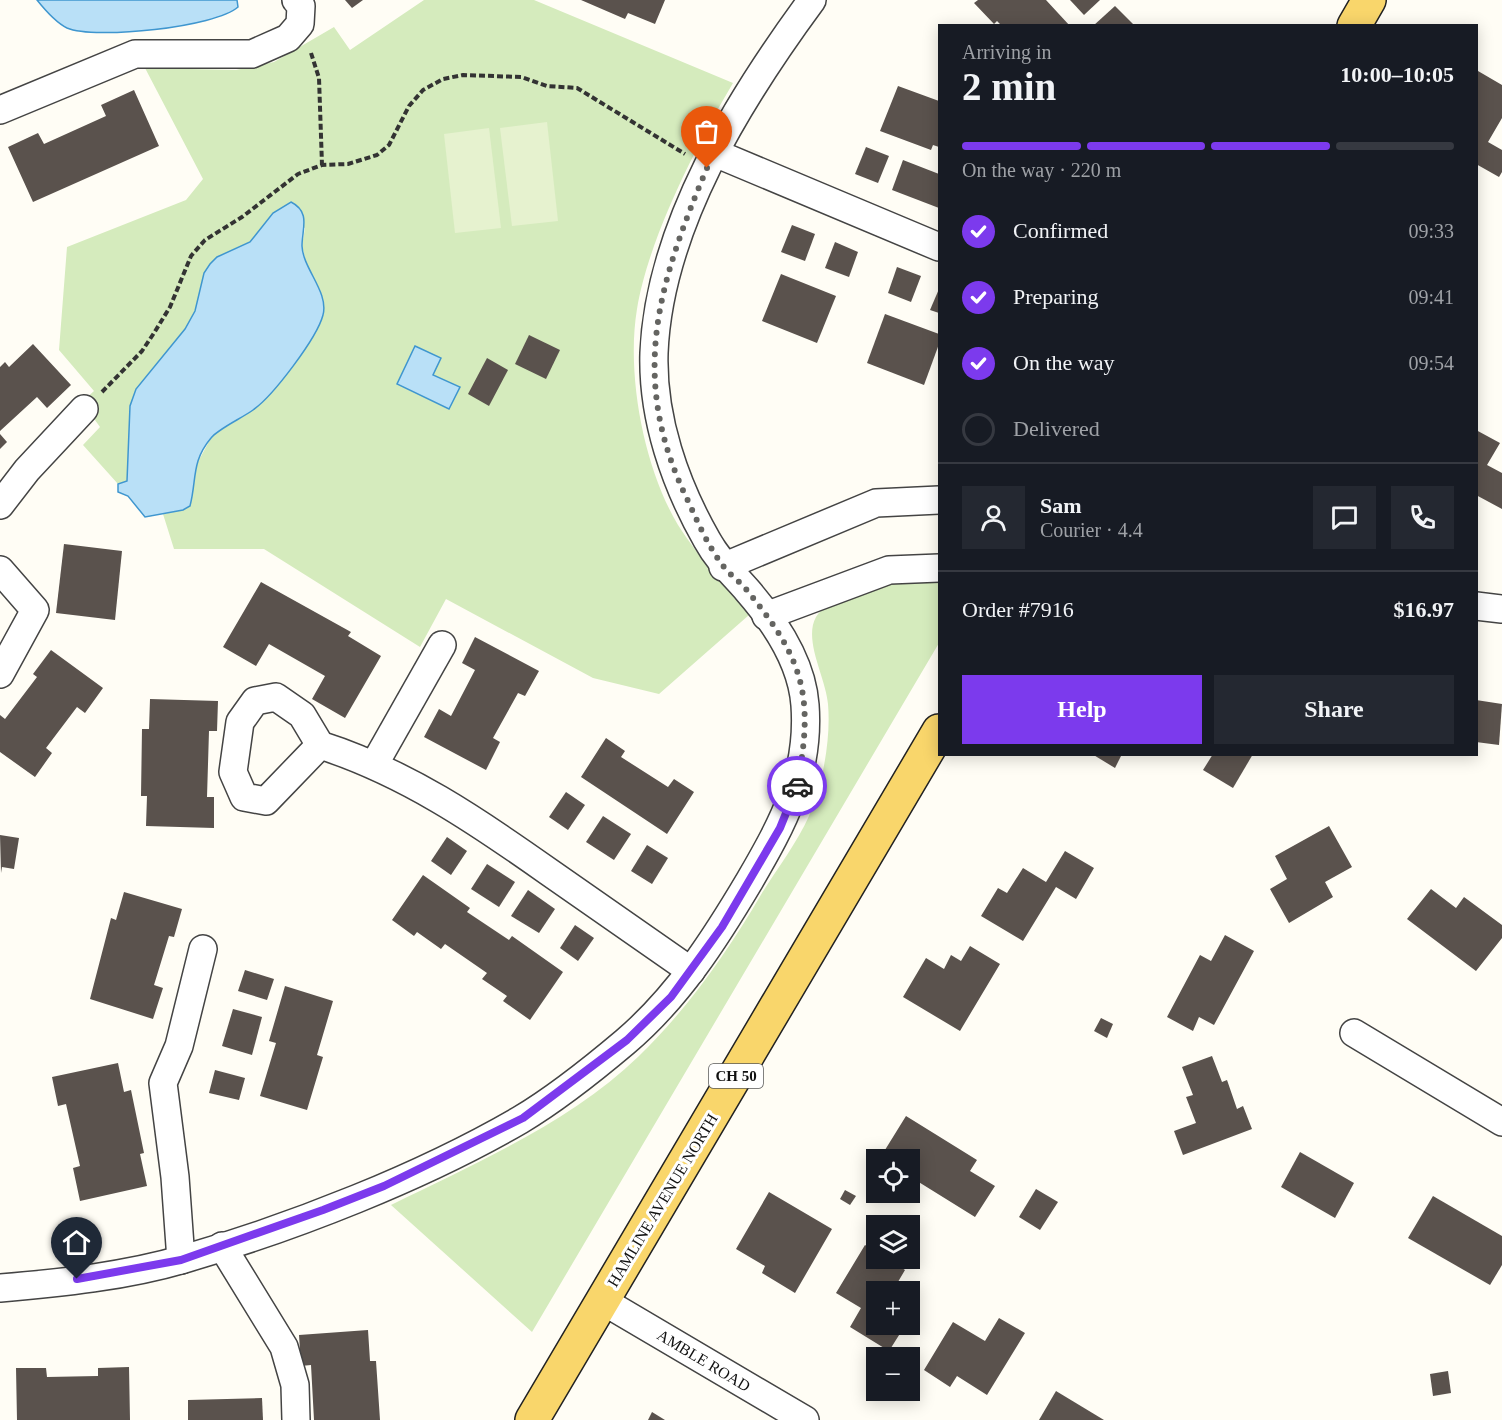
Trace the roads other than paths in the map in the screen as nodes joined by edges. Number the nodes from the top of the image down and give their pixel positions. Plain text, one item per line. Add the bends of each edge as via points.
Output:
1 (296, 0) edge
2 (812, 0) edge
3 (1369, 0) edge
4 (1355, 24) edge
5 (0, 110) edge
6 (711, 160) junction
7 (938, 247) edge
8 (84, 410) road end
9 (938, 500) edge
10 (0, 505) edge
11 (723, 567) junction
12 (938, 568) edge
13 (0, 570) edge
14 (1478, 606) edge
15 (1502, 609) edge
16 (766, 616) junction
17 (442, 645) dead end
18 (0, 674) edge
19 (938, 733) edge
20 (320, 745) dead end
21 (374, 765) junction
22 (203, 949) dead end
23 (691, 971) junction
24 (1354, 1034) dead end
25 (1502, 1122) edge
26 (222, 1246) junction
27 (181, 1260) junction
28 (0, 1288) edge
29 (603, 1301) junction
30 (296, 1420) edge
31 (532, 1420) edge
32 (805, 1420) edge

1 - 5 street via 301,6 300,24 288,38 252,54 135,54
2 - 6 street via 776,49
3 - 4 main road
6 - 7 street
6 - 11 street via 669,262 659,306 655,386 663,437 682,490
8 - 10 street
9 - 11 street via 876,503
11 - 16 street
12 - 16 street via 889,570
13 - 18 street via 35,609
14 - 15 street
16 - 23 street via 782,637 798,670 805,704 803,754 796,789 780,828 722,927
17 - 21 street
19 - 29 main road, HAMLINE AVENUE NORTH / CH 50
20 - 21 street
21 - 23 street via 411,781 505,840
22 - 27 street via 178,1046 163,1083
23 - 26 street via 671,997 627,1040 523,1118 384,1186
24 - 25 street
26 - 27 street
26 - 30 street via 284,1347 295,1385
27 - 28 street via 40,1285
29 - 31 main road, HAMLINE AVENUE NORTH / CH 50
29 - 32 street, AMBLE ROAD

